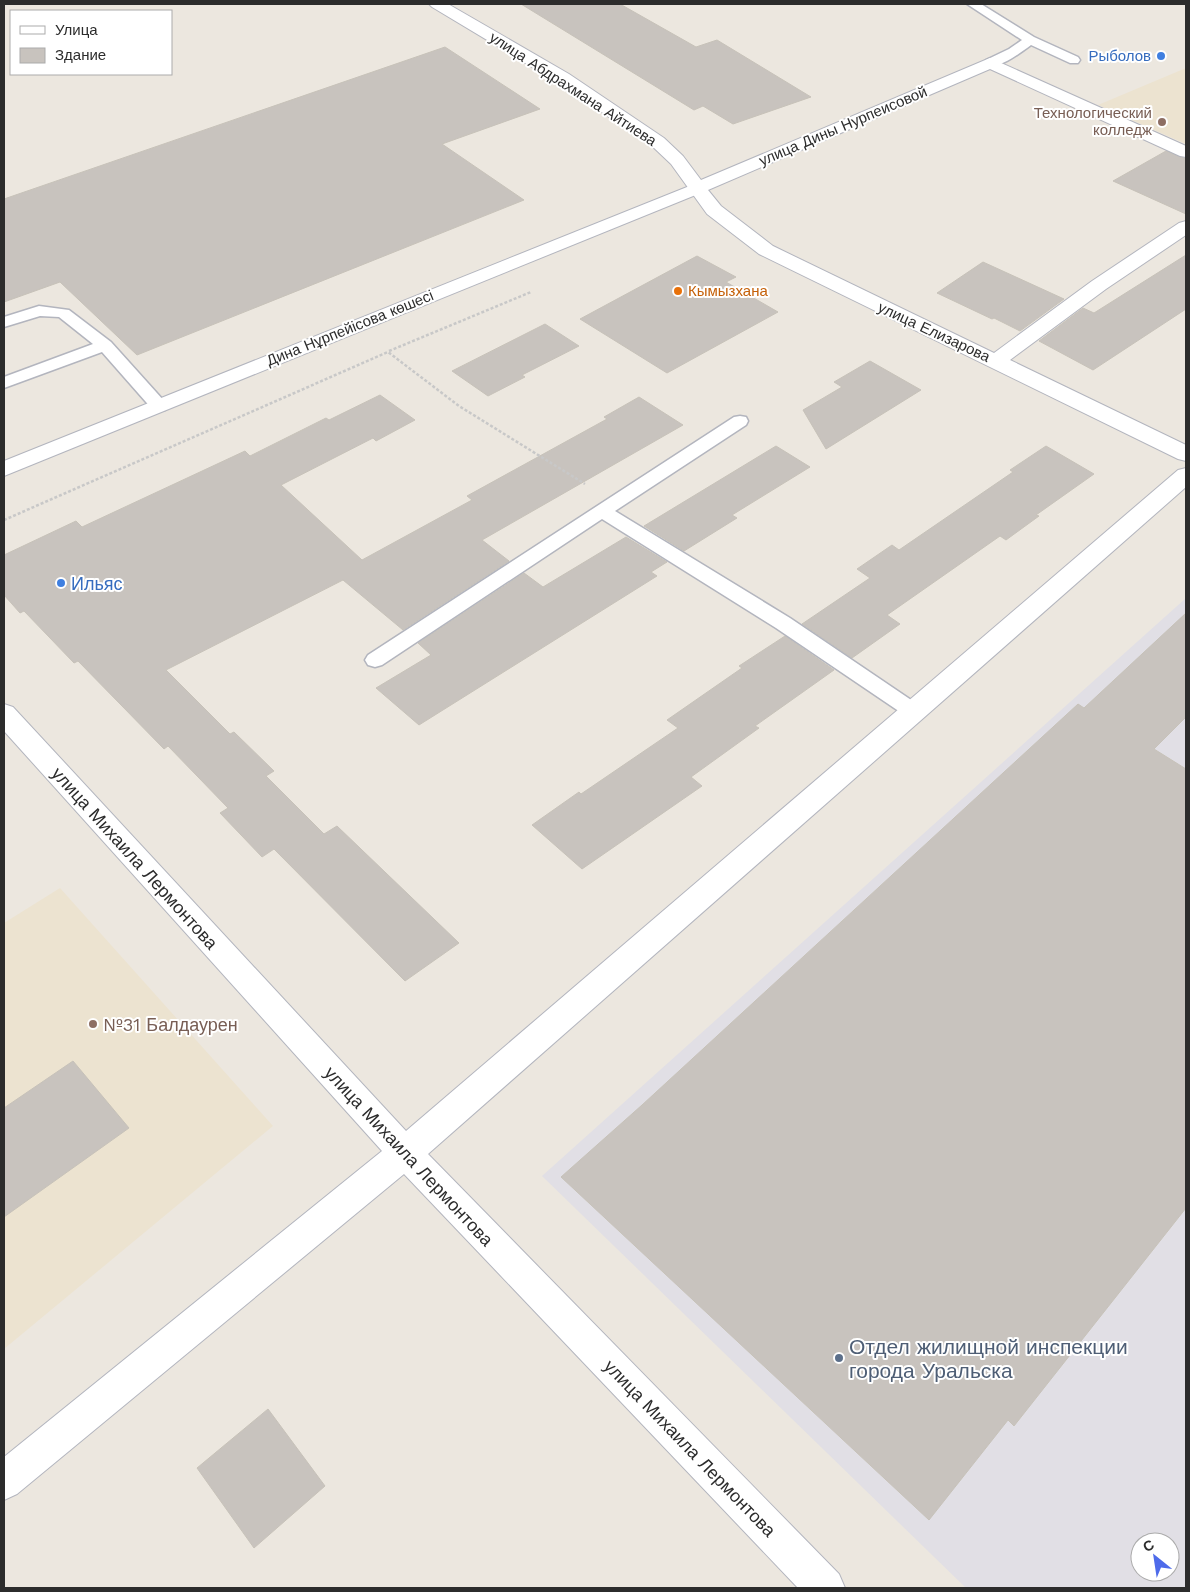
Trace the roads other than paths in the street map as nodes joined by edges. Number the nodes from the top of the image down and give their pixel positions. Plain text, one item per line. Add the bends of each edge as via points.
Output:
1 (437, 4) edge
2 (973, 4) edge
3 (1030, 40) junction
4 (1074, 60) dead end
5 (990, 63) junction
6 (1186, 152) edge
7 (697, 188) junction
8 (1186, 227) edge
9 (4, 322) edge
10 (105, 345) junction
11 (996, 362) junction
12 (4, 383) edge
13 (159, 406) junction
14 (740, 421) dead end
15 (1186, 454) edge
16 (4, 469) edge
17 (1186, 475) edge
18 (602, 511) junction
19 (375, 660) dead end
20 (913, 711) junction
21 (4, 714) edge
22 (404, 1153) junction
23 (4, 1481) edge
24 (825, 1588) edge

1 - 7 street, улица Абдрахмана Айтиева via 563,78 651,136 678,160
2 - 3 lane
3 - 4 lane
3 - 5 lane
5 - 6 street
5 - 7 street, улица Дины Нурпеисовой
7 - 11 street, улица Елизарова via 714,210 766,250
7 - 13 street, Дина Нұрпейісова көшесі
8 - 11 street via 1099,285
9 - 10 lane via 39,311 63,312
10 - 12 lane
10 - 13 lane
11 - 15 street, улица Елизарова
13 - 16 street, Дина Нұрпейісова көшесі
14 - 18 lane
17 - 20 street
18 - 19 lane
18 - 20 lane via 783,623
20 - 22 street
21 - 22 street, улица Михаила Лермонтова
22 - 23 street
22 - 24 street, улица Михаила Лермонтова

